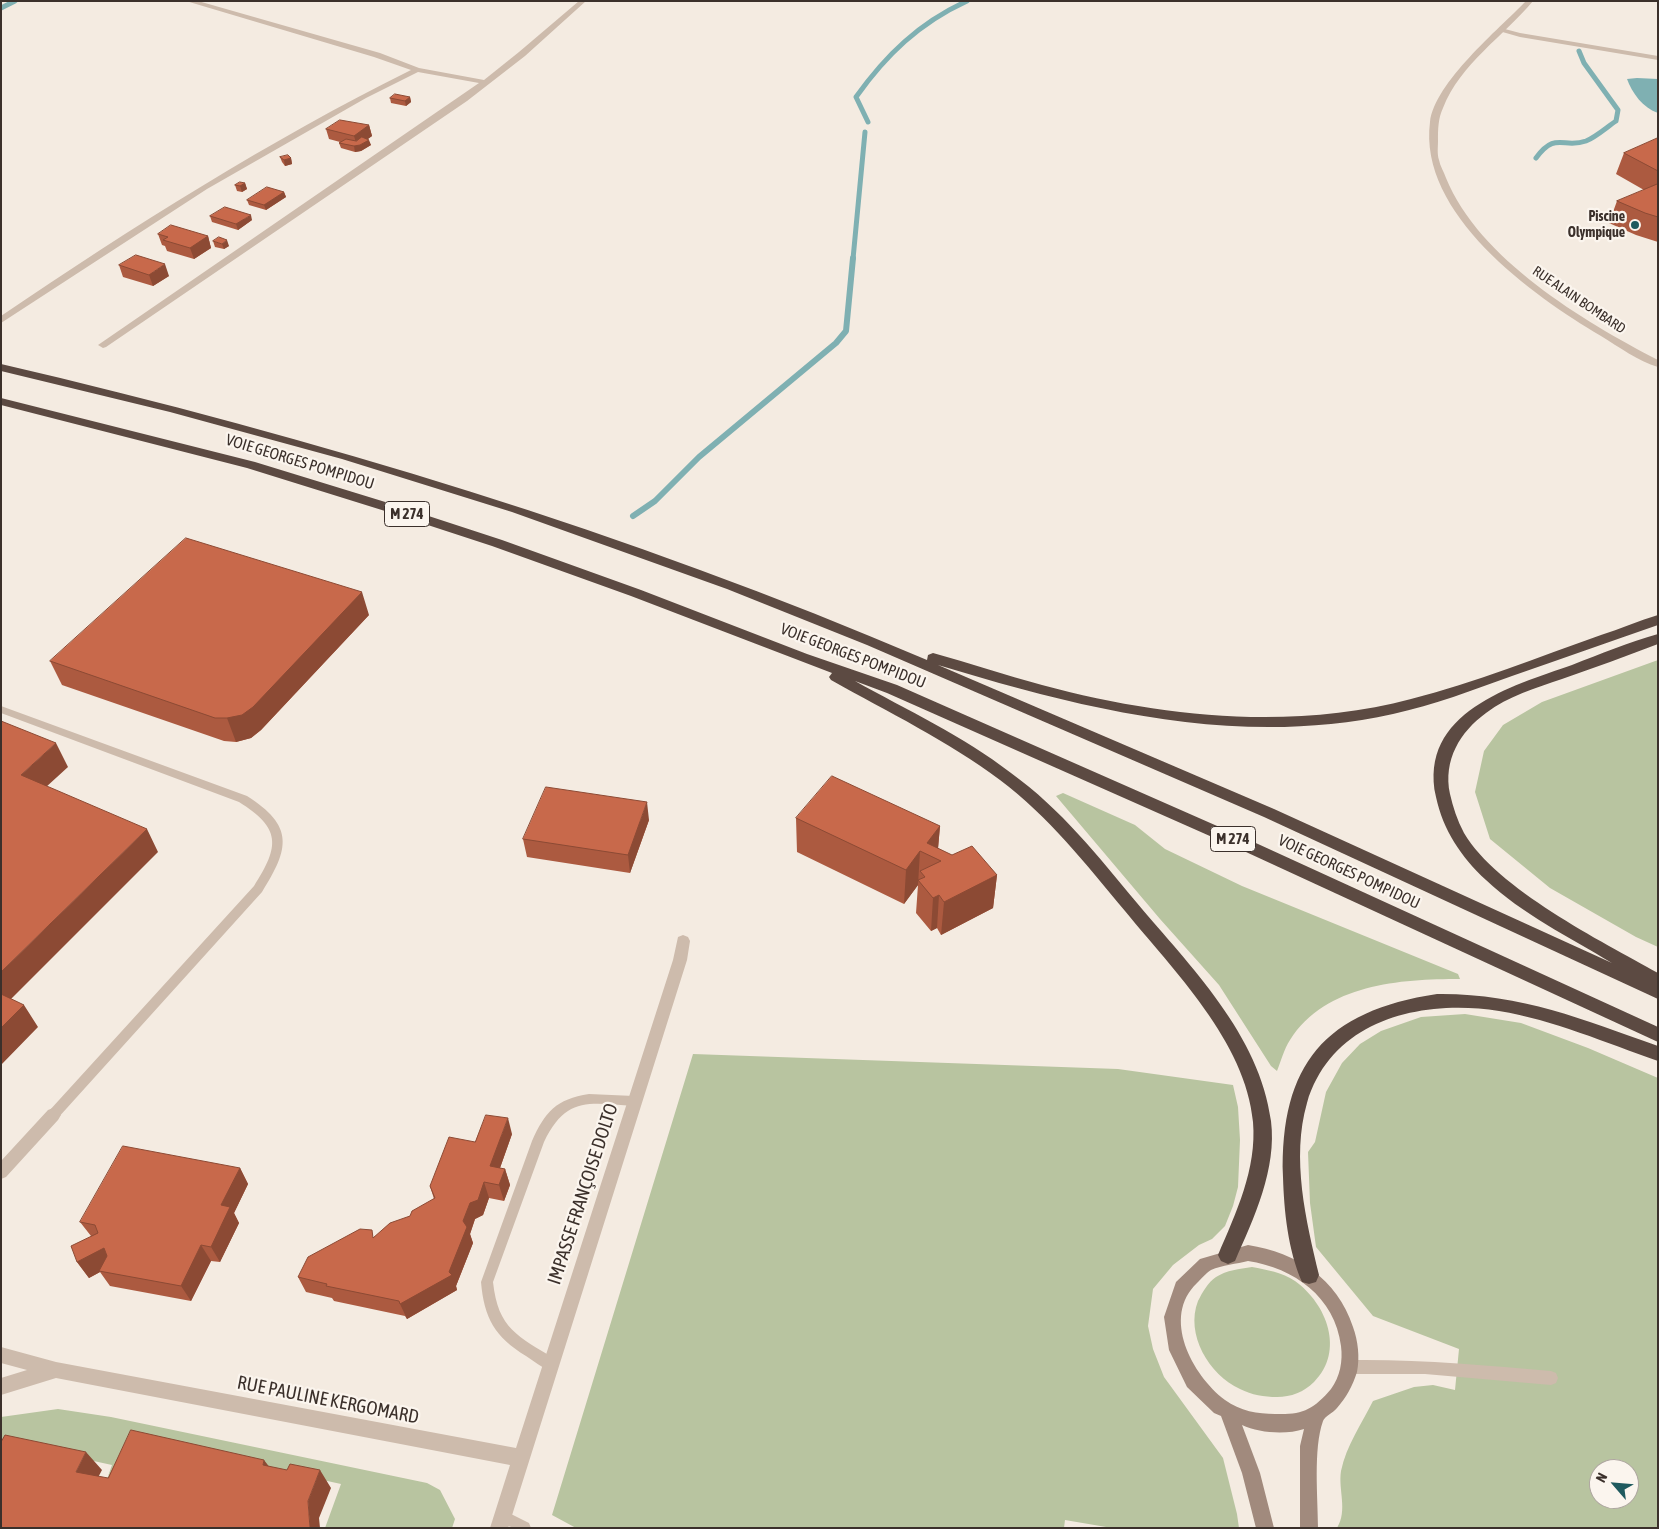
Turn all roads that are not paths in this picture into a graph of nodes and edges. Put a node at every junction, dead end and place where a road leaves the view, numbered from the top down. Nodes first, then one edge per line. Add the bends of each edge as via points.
1 (189, 1) edge
2 (582, 1) edge
3 (1530, 1) edge
4 (1501, 30) junction
5 (1658, 58) edge
6 (417, 70) junction
7 (485, 82) junction
8 (1, 320) edge
9 (103, 345) dead end
10 (1658, 364) edge
11 (1, 367) edge
12 (1, 401) edge
13 (1658, 620) edge
14 (856, 634) junction
15 (1658, 639) edge
16 (802, 657) junction
17 (1, 709) edge
18 (683, 941) dead end
19 (1658, 982) edge
20 (1658, 992) edge
21 (1658, 1035) edge
22 (1658, 1054) edge
23 (634, 1101) junction
24 (53, 1115) joint
25 (1, 1172) edge
26 (1228, 1255) junction
27 (1309, 1275) junction
28 (1, 1355) edge
29 (550, 1364) junction
30 (1350, 1367) junction
31 (56, 1370) junction
32 (1551, 1378) dead end
33 (1, 1386) edge
34 (1228, 1412) junction
35 (1316, 1415) junction
36 (521, 1458) junction
37 (501, 1522) edge
38 (524, 1528) edge
39 (1265, 1528) edge
40 (1309, 1528) edge

1 - 6 street via 383,57
2 - 7 street
3 - 4 street, RUE ALAIN BOMBARD
4 - 5 lane
4 - 10 street, RUE ALAIN BOMBARD via 1458,75 1440,103 1432,139 1436,164 1444,183 1480,238 1524,280 1602,334
6 - 7 street
6 - 8 street via 310,126 190,197
7 - 9 street
11 - 14 highway, VOIE GEORGES POMPIDOU / M 274 via 170,407 428,480 688,569
12 - 16 highway, VOIE GEORGES POMPIDOU / M 274 via 242,463 390,508 627,590
13 - 14 highway via 1408,706 1341,718 1249,723 1155,716 1059,696
14 - 20 highway, VOIE GEORGES POMPIDOU / M 274 via 1268,813
15 - 19 highway via 1518,689 1482,708 1446,747 1440,781 1447,816 1455,832 1486,870 1529,904
16 - 21 highway, VOIE GEORGES POMPIDOU / M 274 via 892,689 1059,762
16 - 26 highway via 982,759 1029,794 1068,831 1227,1027 1250,1072 1262,1122 1256,1179 1248,1209
17 - 24 lane via 243,799 269,817 279,841 270,872 258,888
18 - 23 street, IMPASSE FRANÇOISE DOLTO via 680,960
22 - 27 highway via 1542,1014 1463,1000 1428,1002 1384,1011 1363,1021 1336,1041 1318,1060 1306,1080 1298,1104 1293,1159 1294,1204
23 - 29 street, IMPASSE FRANÇOISE DOLTO
23 - 29 lane via 585,1098 554,1112 544,1125 487,1282 487,1298 500,1327 511,1340
24 - 25 street
26 - 27 main road via 1269,1256
26 - 34 main road via 1208,1262 1191,1274 1179,1291 1172,1311 1172,1333 1178,1356 1190,1378 1206,1397
27 - 30 main road via 1328,1294 1343,1318 1350,1342
28 - 31 street, RUE PAULINE KERGOMARD
29 - 36 street, IMPASSE FRANÇOISE DOLTO
30 - 32 lane via 1449,1368
30 - 35 main road via 1339,1395
31 - 33 street, RUE PAULINE KERGOMARD
31 - 36 street, RUE PAULINE KERGOMARD
34 - 35 main road via 1251,1422 1274,1425 1296,1423
34 - 39 main road via 1251,1473
35 - 40 main road via 1309,1446
36 - 37 street
37 - 38 lane

